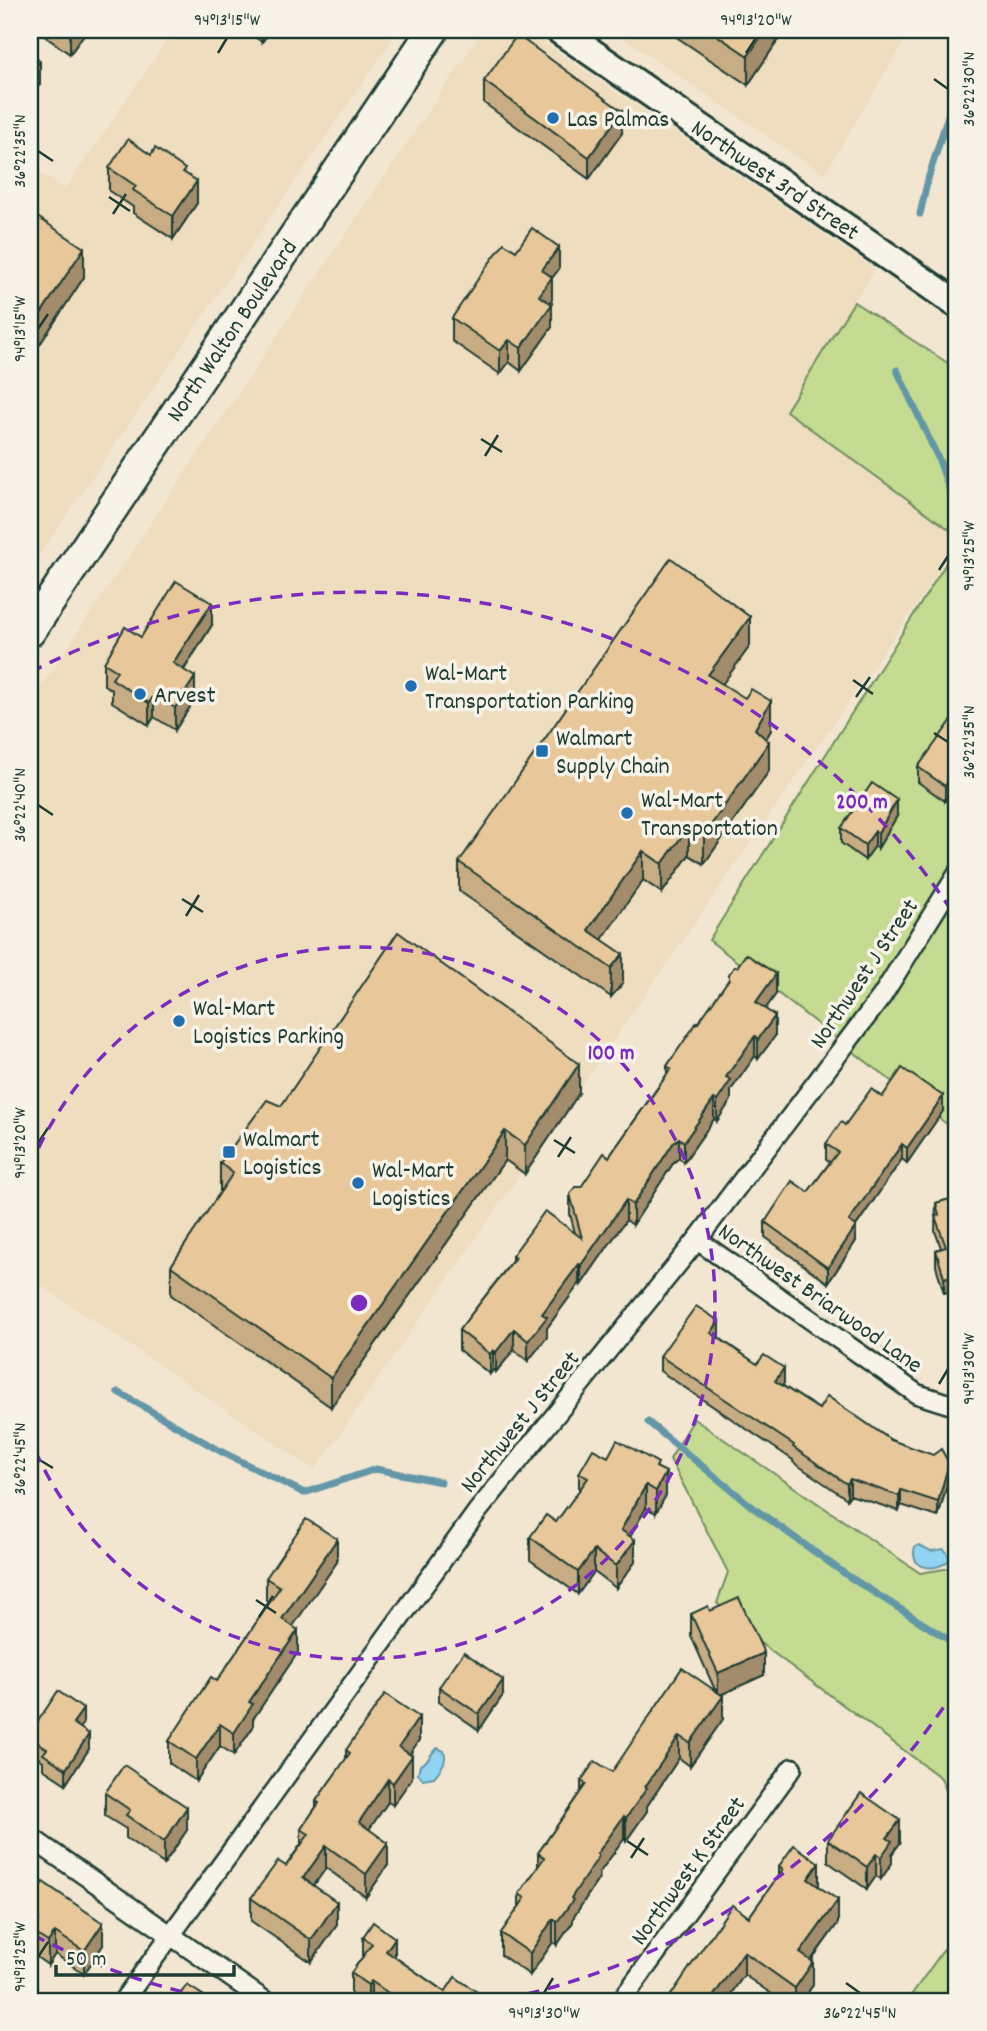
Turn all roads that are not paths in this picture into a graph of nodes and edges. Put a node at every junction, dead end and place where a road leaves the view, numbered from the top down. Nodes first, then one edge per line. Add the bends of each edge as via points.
1 (433, 30) edge
2 (559, 30) edge
3 (957, 304) edge
4 (30, 631) edge
5 (957, 875) edge
6 (697, 1240) junction
7 (957, 1405) edge
8 (792, 1768) dead end
9 (30, 1836) edge
10 (172, 1936) junction
11 (123, 2001) edge
12 (265, 2001) edge
13 (621, 2001) edge

1 - 4 main road, North Walton Boulevard
2 - 3 street, Northwest 3rd Street
5 - 6 street, Northwest J Street via 882,996
6 - 7 street, Northwest Briarwood Lane via 918,1394
6 - 10 street, Northwest J Street via 477,1512
8 - 13 street, Northwest K Street
9 - 10 street
10 - 11 street, Northwest J Street
10 - 12 street

